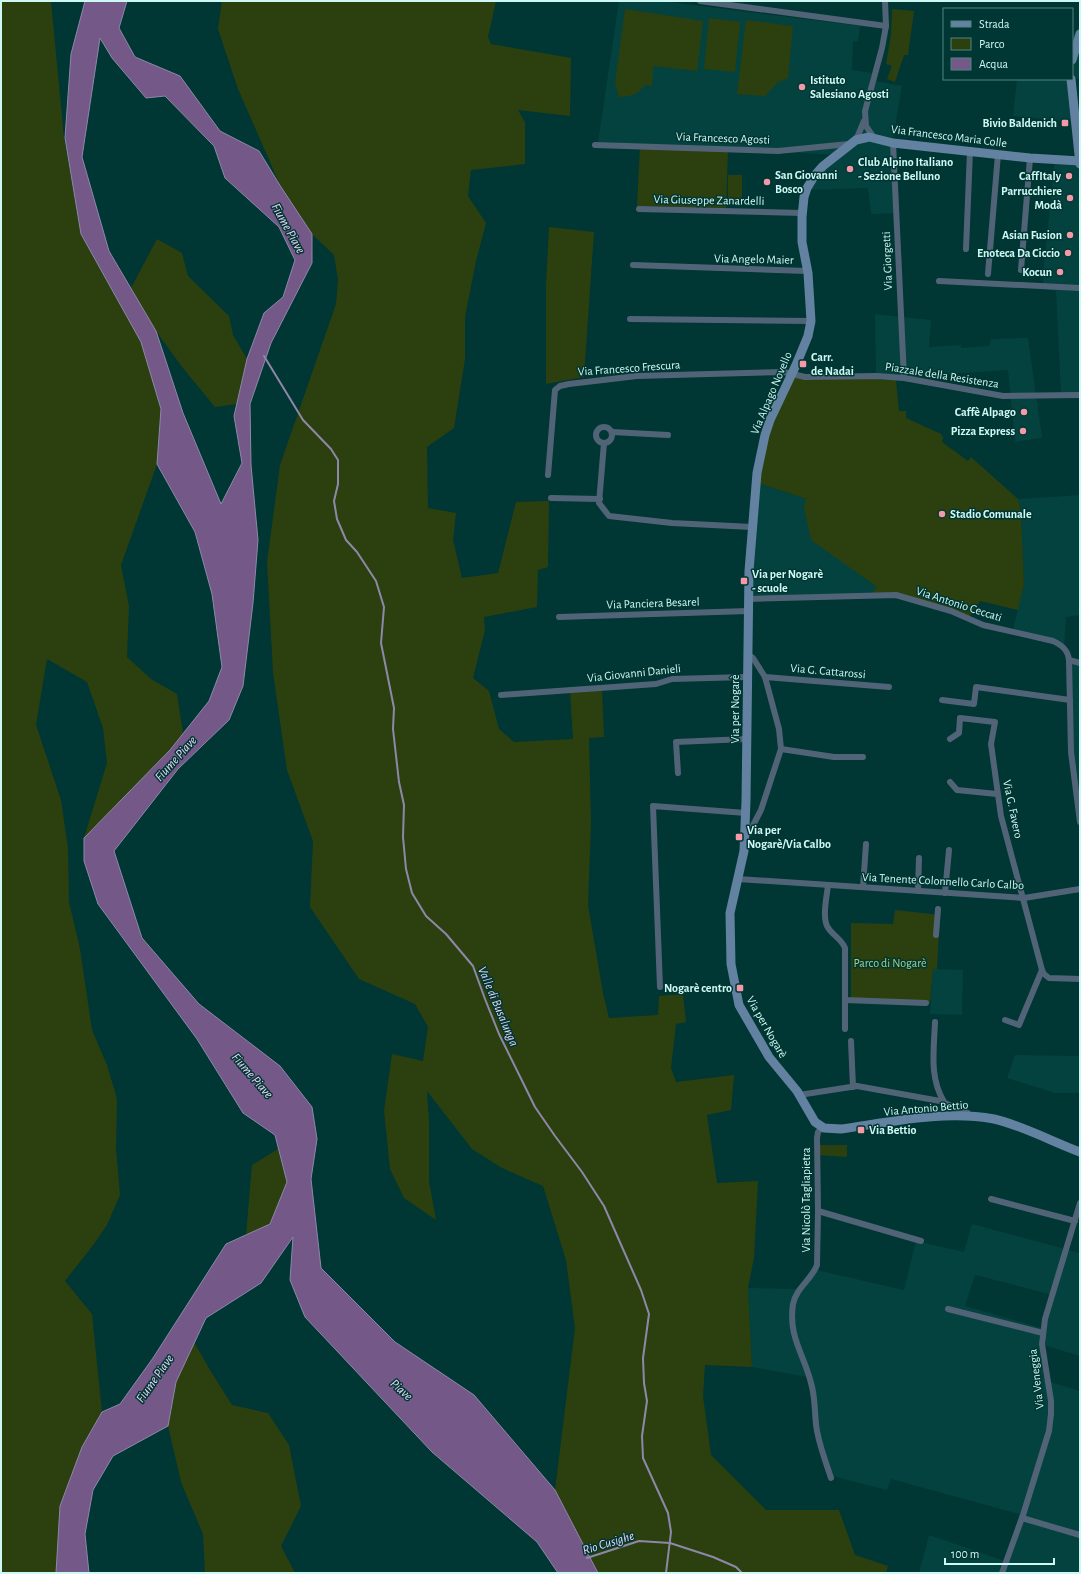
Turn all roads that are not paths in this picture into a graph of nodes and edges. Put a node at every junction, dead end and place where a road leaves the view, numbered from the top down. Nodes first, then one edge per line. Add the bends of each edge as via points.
1 (700, 1) edge
2 (885, 1) edge
3 (886, 26) junction
4 (1080, 34) edge
5 (1073, 57) edge
6 (1071, 80) edge
7 (864, 120) junction
8 (861, 140) junction
9 (893, 143) junction
10 (595, 146) dead end
11 (970, 151) junction
12 (998, 154) junction
13 (1030, 158) junction
14 (1080, 162) edge
15 (639, 209) dead end
16 (802, 213) junction
17 (966, 249) dead end
18 (633, 265) dead end
19 (1021, 270) dead end
20 (807, 271) junction
21 (988, 274) dead end
22 (939, 281) dead end
23 (1080, 288) edge
24 (630, 319) dead end
25 (811, 321) junction
26 (792, 373) junction
27 (877, 376) joint
28 (904, 378) junction
29 (1080, 395) edge
30 (612, 432) junction
31 (668, 435) dead end
32 (604, 443) junction
33 (548, 475) dead end
34 (551, 498) dead end
35 (600, 499) junction
36 (752, 527) junction
37 (749, 571) joint
38 (748, 599) junction
39 (748, 611) junction
40 (559, 617) dead end
41 (747, 654) junction
42 (1069, 660) junction
43 (1080, 663) edge
44 (747, 677) junction
45 (765, 677) junction
46 (889, 687) dead end
47 (501, 695) dead end
48 (942, 700) dead end
49 (1070, 700) junction
50 (746, 738) junction
51 (950, 739) dead end
52 (781, 749) junction
53 (863, 757) dead end
54 (678, 773) dead end
55 (950, 782) dead end
56 (998, 794) junction
57 (746, 813) junction
58 (1080, 822) edge
59 (745, 835) junction
60 (866, 844) dead end
61 (949, 850) dead end
62 (919, 858) dead end
63 (738, 879) junction
64 (828, 885) junction
65 (863, 887) junction
66 (1080, 889) edge
67 (918, 891) junction
68 (945, 893) junction
69 (1024, 898) junction
70 (938, 910) dead end
71 (936, 935) dead end
72 (1042, 970) junction
73 (1080, 979) edge
74 (660, 987) dead end
75 (845, 1000) junction
76 (926, 1003) dead end
77 (1005, 1020) dead end
78 (935, 1022) dead end
79 (845, 1029) dead end
80 (851, 1041) dead end
81 (853, 1087) junction
82 (800, 1094) junction
83 (944, 1102) junction
84 (969, 1116) junction
85 (819, 1126) junction
86 (1080, 1152) edge
87 (991, 1199) dead end
88 (1080, 1203) edge
89 (818, 1211) junction
90 (1075, 1221) junction
91 (921, 1241) dead end
92 (948, 1309) dead end
93 (1043, 1333) junction
94 (831, 1478) dead end
95 (1022, 1518) junction
96 (1080, 1535) edge
97 (1002, 1573) edge

1 - 3 street
2 - 3 street
3 - 7 street
4 - 5 street
6 - 14 street
7 - 8 street
7 - 8 street via 868,130
8 - 9 street, Via Francesco Maria Colle
8 - 10 street, Via Francesco Agosti via 778,151
8 - 16 street, Via Alpago Novello via 823,166 815,175 807,188
9 - 11 street, Via Francesco Maria Colle
9 - 28 street, Via Giorgetti
11 - 12 street, Via Francesco Maria Colle
11 - 17 street
12 - 13 street, Via Francesco Maria Colle
12 - 21 street
13 - 14 street, Via Francesco Maria Colle
13 - 19 street
15 - 16 street, Via Giuseppe Zanardelli
16 - 20 street, Via Alpago Novello via 802,242
18 - 20 street, Via Angelo Maier
20 - 25 street, Via Alpago Novello
22 - 23 street
24 - 25 street
25 - 26 street, Via Alpago Novello via 808,336
26 - 27 street, Via Francesco Frescura via 806,377
26 - 33 street, Via Francesco Frescura via 637,376 560,386 555,390
26 - 36 street, Via Alpago Novello via 765,434 757,473
27 - 28 street, Piazzale della Resistenza
28 - 29 street, Piazzale della Resistenza via 1003,396
30 - 31 street
30 - 32 street via 611,439
30 - 32 street via 605,427 598,430 597,438
32 - 35 street
34 - 35 street
35 - 36 street via 599,503 609,516
36 - 37 street, Via Alpago Novello
37 - 38 street, Via per Nogarè
38 - 39 street, Via per Nogarè
38 - 42 street, Via Antonio Ceccati via 896,595 951,611 983,625 1053,641 1066,651
39 - 40 street, Via Panciera Besarel
39 - 41 street, Via per Nogarè
41 - 44 street, Via per Nogarè
41 - 45 street, Via per Nogarè via 753,658
42 - 43 street
42 - 49 street
44 - 47 street, Via Giovanni Danieli via 672,679 656,684
44 - 50 street, Via per Nogarè
45 - 46 street, Via G. Cattarossi
45 - 52 street, Via per Nogarè via 780,728
48 - 49 street via 974,704 976,687
49 - 58 street via 1071,752
50 - 54 street via 676,742
50 - 57 street, Via per Nogarè
51 - 56 street, Via G. Favero via 959,733 960,718 995,722 991,744
52 - 53 street via 834,757
52 - 59 street, Via per Nogarè via 761,810 749,833
55 - 56 street via 957,790
56 - 69 street, Via G. Favero via 1001,816
57 - 59 street, Via per Nogarè
57 - 74 street via 653,806
59 - 63 street, Via per Nogarè
60 - 65 street
61 - 68 street
62 - 67 street
63 - 64 street, Via Tenente Colonnello Carlo Calbo
63 - 82 street, Via per Nogarè via 730,913 731,964 738,1002 769,1057
64 - 65 street, Via Tenente Colonnello Carlo Calbo
64 - 75 street via 825,923 845,948
65 - 67 street, Via Tenente Colonnello Carlo Calbo
66 - 69 street, Via Tenente Colonnello Carlo Calbo
67 - 68 street, Via Tenente Colonnello Carlo Calbo
68 - 69 street, Via Tenente Colonnello Carlo Calbo
69 - 72 street, Via G. Favero
70 - 71 street
72 - 73 street via 1049,978
72 - 77 street via 1019,1025
75 - 76 street
75 - 79 street
78 - 83 street via 933,1075 937,1091
80 - 81 street
81 - 82 street
81 - 83 street
82 - 85 street, Via per Nogarè
83 - 84 street via 964,1110
84 - 85 street, Via Antonio Bettio via 937,1117 841,1129
84 - 86 street, Via Antonio Bettio via 996,1120
85 - 89 street, Via Nicolò Tagliapietra
87 - 90 street
88 - 90 street, Via Veneggia
89 - 91 street
89 - 94 street, Via Nicolò Tagliapietra via 817,1260 814,1272 795,1299 793,1332 812,1384 817,1432
90 - 93 street, Via Veneggia via 1048,1304
92 - 93 street
93 - 95 street, Via Veneggia via 1043,1355 1051,1414 1049,1430
95 - 96 street
95 - 97 street, Via Veneggia

